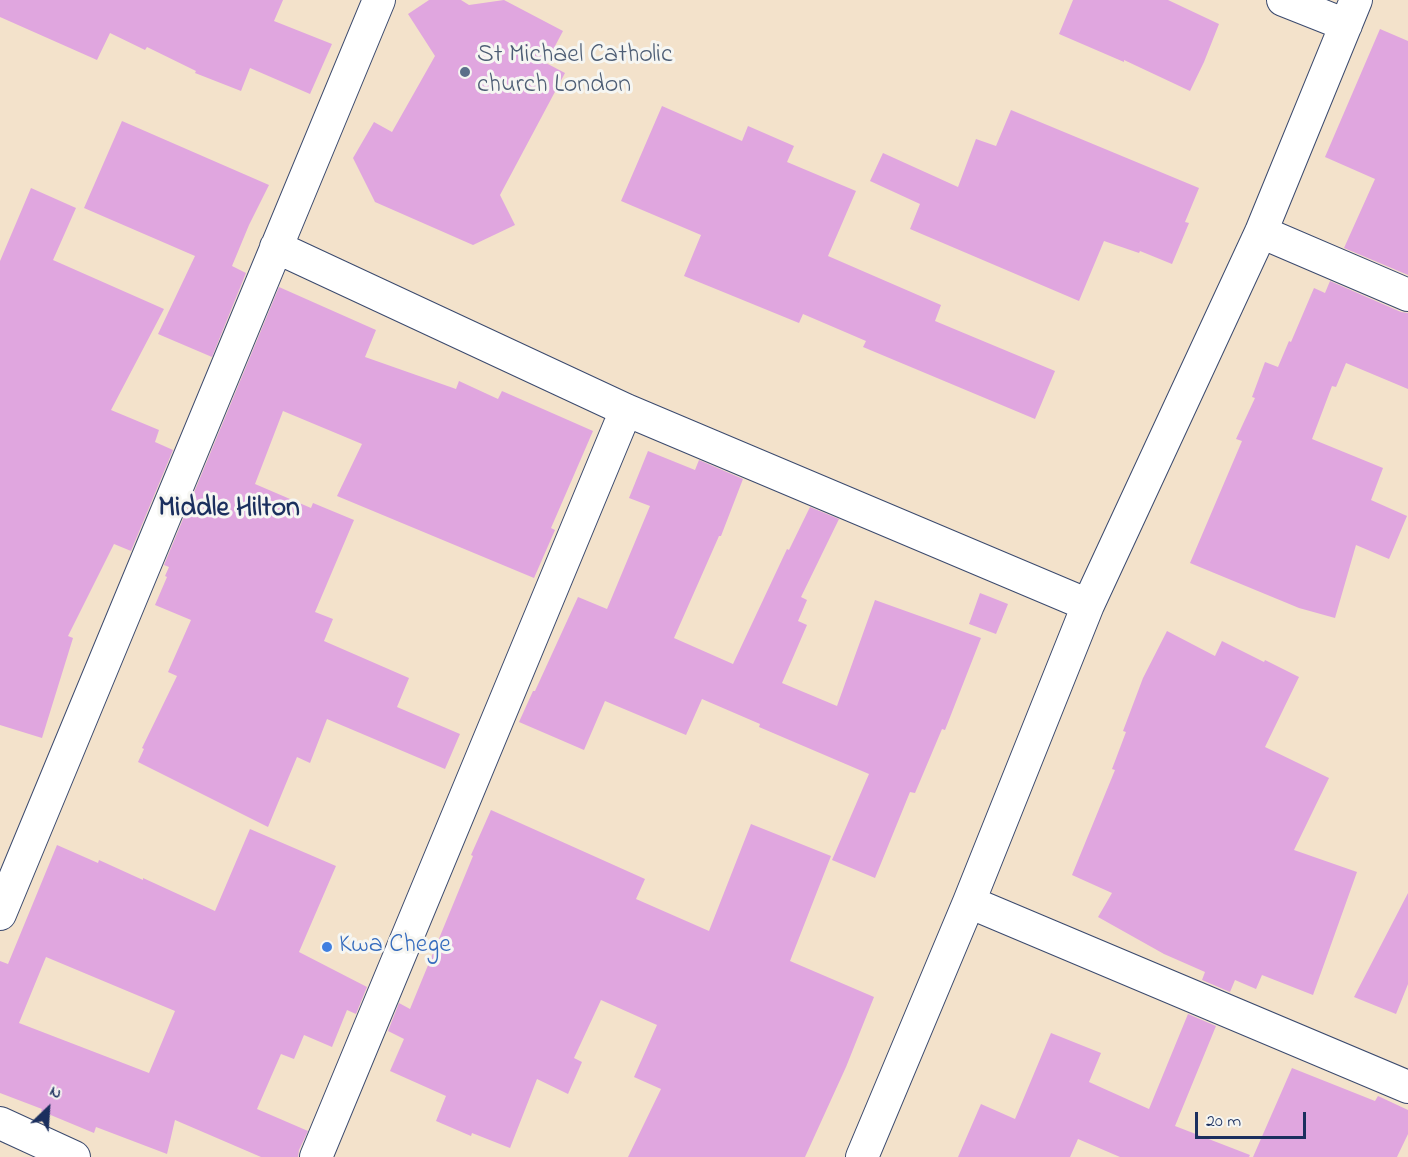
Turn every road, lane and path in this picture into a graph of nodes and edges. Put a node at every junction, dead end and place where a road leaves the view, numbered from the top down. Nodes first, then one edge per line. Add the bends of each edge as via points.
1 (379, 0) edge
2 (1283, 0) edge
3 (1351, 13) edge
4 (1261, 232) junction
5 (276, 247) junction
6 (1408, 295) edge
7 (626, 410) junction
8 (1088, 605) junction
9 (969, 902) junction
10 (0, 914) edge
11 (1408, 1087) edge
12 (0, 1124) edge
13 (74, 1157) edge
14 (316, 1157) edge
15 (862, 1157) edge

1 - 5 street
2 - 3 street
3 - 4 street
4 - 6 street
4 - 8 street
5 - 7 street
5 - 10 street
7 - 8 street
7 - 14 street
8 - 9 street
9 - 11 street
9 - 15 street
12 - 13 street

